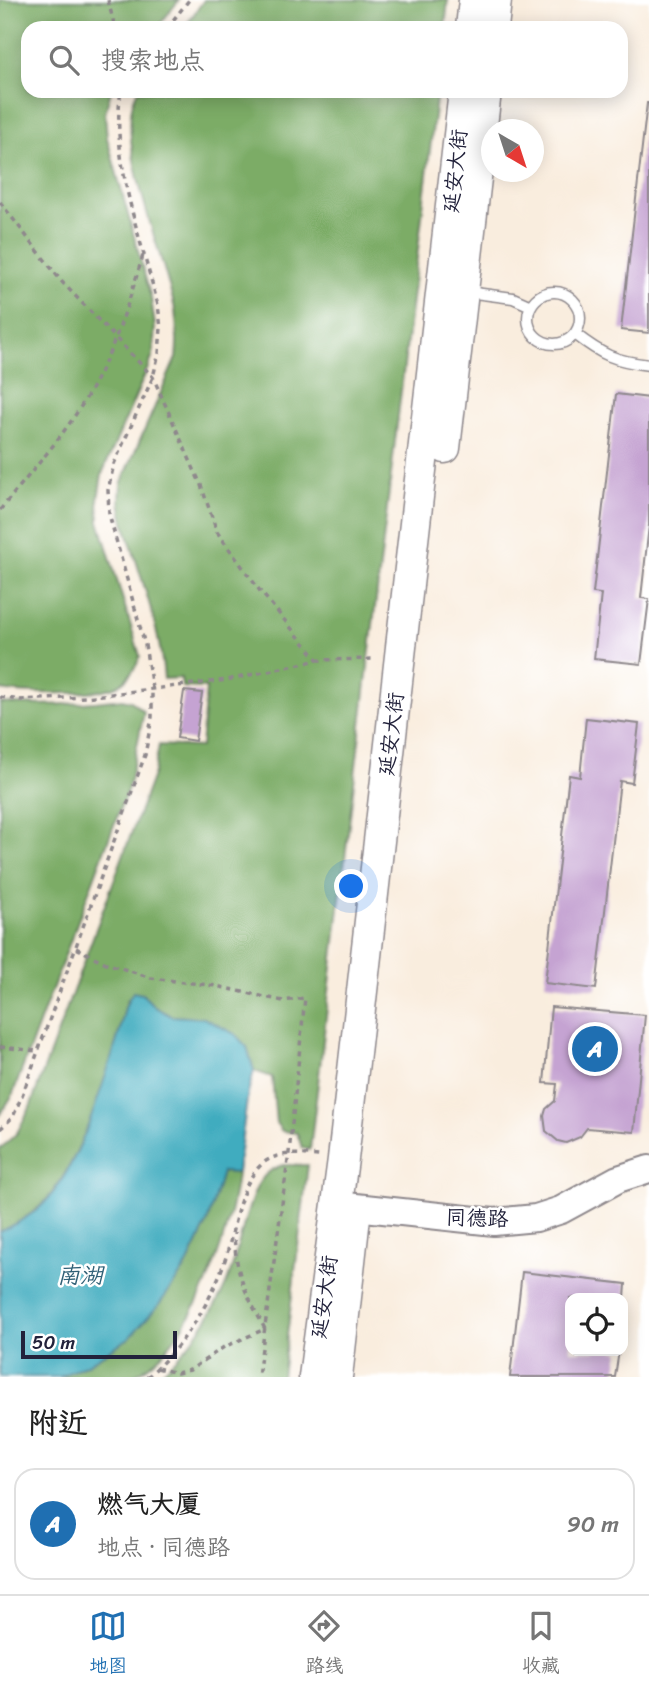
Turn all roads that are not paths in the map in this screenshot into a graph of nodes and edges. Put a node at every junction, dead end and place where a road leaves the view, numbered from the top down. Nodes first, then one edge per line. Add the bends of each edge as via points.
1 (474, 0) edge
2 (496, 0) edge
3 (472, 21) edge
4 (494, 21) edge
5 (463, 98) edge
6 (485, 98) edge
7 (463, 292) junction
8 (531, 306) junction
9 (575, 334) junction
10 (649, 365) edge
11 (649, 1169) edge
12 (347, 1206) junction
13 (314, 1377) edge
14 (337, 1377) edge

1 - 3 main road
2 - 4 main road
5 - 12 main road, 延安大街 via 343,1159
6 - 7 main road, 延安大街
7 - 8 lane via 513,298
7 - 12 main road, 延安大街
8 - 9 lane via 529,325 541,340 559,344
8 - 9 lane via 545,294 570,298 579,311
9 - 10 lane via 600,353 622,362
11 - 12 street, 同德路 via 536,1218 494,1222
12 - 13 main road, 延安大街
12 - 14 main road, 延安大街

